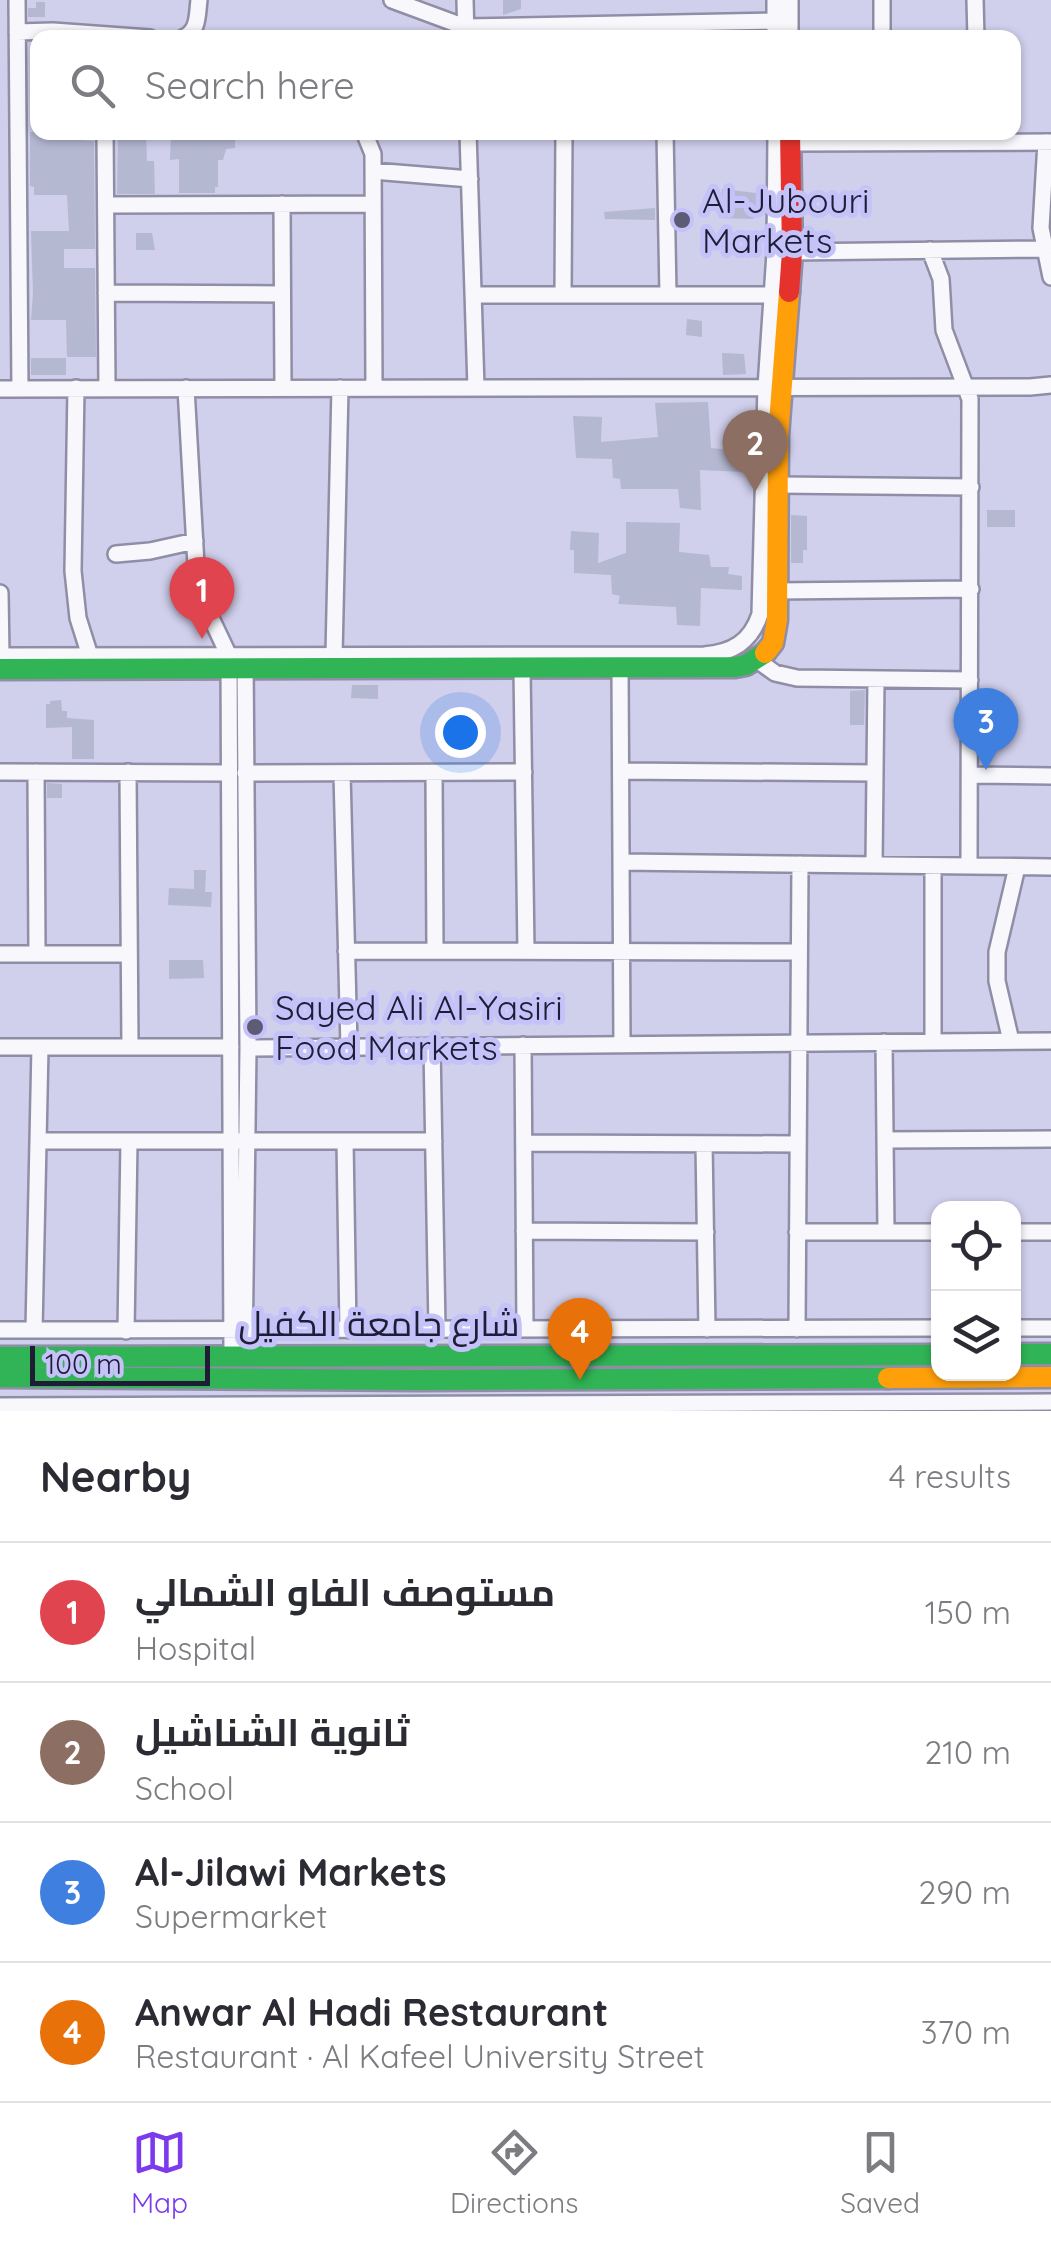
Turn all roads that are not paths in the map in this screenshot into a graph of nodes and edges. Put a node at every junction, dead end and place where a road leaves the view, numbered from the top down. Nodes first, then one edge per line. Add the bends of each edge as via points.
1 (17, 0) edge
2 (198, 0) edge
3 (392, 0) edge
4 (465, 0) edge
5 (775, 0) edge
6 (790, 0) edge
7 (882, 0) edge
8 (975, 0) edge
9 (775, 29) edge
10 (194, 30) edge
11 (461, 30) edge
12 (466, 30) edge
13 (670, 30) edge
14 (790, 30) edge
15 (882, 30) edge
16 (976, 30) edge
17 (17, 32) junction
18 (30, 32) edge
19 (30, 108) edge
20 (18, 109) junction
21 (105, 140) edge
22 (367, 140) edge
23 (468, 140) edge
24 (564, 140) edge
25 (666, 140) edge
26 (786, 140) edge
27 (786, 140) edge
28 (1020, 140) edge
29 (1048, 142) edge
30 (373, 170) junction
31 (470, 179) junction
32 (0, 202) edge
33 (18, 202) junction
34 (106, 204) junction
35 (282, 204) junction
36 (373, 204) junction
37 (1045, 249) junction
38 (930, 250) junction
39 (792, 252) junction
40 (1051, 277) edge
41 (106, 293) junction
42 (282, 294) junction
43 (473, 295) junction
44 (563, 295) junction
45 (668, 295) junction
46 (773, 295) junction
47 (0, 297) edge
48 (19, 297) junction
49 (1051, 385) edge
50 (773, 387) junction
51 (966, 387) junction
52 (0, 388) edge
53 (20, 388) junction
54 (76, 388) junction
55 (107, 388) junction
56 (186, 388) junction
57 (282, 388) junction
58 (340, 388) junction
59 (374, 388) junction
60 (476, 388) junction
61 (778, 485) junction
62 (971, 487) junction
63 (194, 540) junction
64 (116, 554) dead end
65 (971, 589) junction
66 (776, 591) junction
67 (0, 593) edge
68 (334, 655) junction
69 (0, 656) edge
70 (90, 656) junction
71 (757, 660) junction
72 (237, 662) junction
73 (522, 668) junction
74 (0, 669) edge
75 (620, 669) junction
76 (876, 679) junction
77 (970, 680) junction
78 (621, 771) junction
79 (0, 772) edge
80 (36, 772) junction
81 (128, 772) junction
82 (434, 772) junction
83 (524, 772) junction
84 (237, 773) junction
85 (342, 773) junction
86 (875, 773) junction
87 (970, 775) junction
88 (1051, 776) edge
89 (621, 862) junction
90 (800, 864) junction
91 (874, 865) junction
92 (934, 866) junction
93 (969, 866) junction
94 (1017, 867) junction
95 (1051, 867) edge
96 (346, 951) junction
97 (435, 951) junction
98 (526, 951) junction
99 (622, 951) junction
100 (798, 952) junction
101 (0, 954) edge
102 (37, 954) junction
103 (129, 954) junction
104 (1010, 1041) junction
105 (1051, 1041) edge
106 (884, 1042) junction
107 (933, 1042) junction
108 (797, 1043) junction
109 (622, 1044) junction
110 (523, 1045) junction
111 (432, 1046) junction
112 (0, 1047) edge
113 (40, 1047) junction
114 (130, 1047) junction
115 (348, 1047) junction
116 (239, 1048) junction
117 (1051, 1139) edge
118 (885, 1140) junction
119 (38, 1141) junction
120 (129, 1141) junction
121 (239, 1141) junction
122 (345, 1141) junction
123 (434, 1141) junction
124 (524, 1143) junction
125 (704, 1144) junction
126 (796, 1144) junction
127 (524, 1230) junction
128 (706, 1232) junction
129 (797, 1232) junction
130 (886, 1232) junction
131 (931, 1232) edge
132 (1021, 1232) edge
133 (1051, 1232) edge
134 (931, 1328) edge
135 (1021, 1328) edge
136 (1051, 1328) edge
137 (525, 1329) junction
138 (707, 1329) junction
139 (797, 1329) junction
140 (0, 1330) edge
141 (34, 1330) junction
142 (126, 1330) junction
143 (238, 1330) junction
144 (348, 1330) junction
145 (438, 1330) junction
146 (418, 1354) junction
147 (1021, 1354) edge
148 (1051, 1354) edge
149 (931, 1355) edge
150 (0, 1356) edge
151 (238, 1356) junction
152 (362, 1356) junction
153 (0, 1377) edge
154 (1051, 1377) edge
155 (359, 1379) junction
156 (418, 1380) junction
157 (1051, 1402) edge
158 (0, 1406) edge
159 (1025, 1406) edge
160 (927, 1407) edge
161 (510, 1408) edge
162 (604, 1408) edge
163 (32, 1409) edge
164 (128, 1409) edge

1 - 17 street
2 - 10 street
3 - 11 street
4 - 12 street
5 - 9 street
6 - 14 street
7 - 15 street
8 - 16 street
9 - 13 street
17 - 18 street
17 - 20 street
19 - 20 street
20 - 33 street
21 - 34 street
22 - 30 street
23 - 31 street
24 - 44 street
25 - 45 street
26 - 39 main road
27 - 46 street
28 - 29 street
29 - 37 street via 1041,206
30 - 31 street
30 - 36 street
31 - 43 street
32 - 33 street
33 - 48 street
34 - 35 street
34 - 41 street
35 - 36 street
35 - 42 street
36 - 59 street
37 - 38 street
37 - 40 street
38 - 39 street
38 - 51 street via 941,279 944,330
39 - 50 main road
41 - 42 street
41 - 55 street
42 - 57 street
43 - 44 street
43 - 60 street
44 - 45 street
45 - 46 street
46 - 50 street
47 - 48 street
48 - 53 street
49 - 51 street
50 - 51 street
50 - 60 street
50 - 61 main road
50 - 68 street via 760,614 740,645 704,654
51 - 62 street
52 - 53 street
53 - 54 street
54 - 55 street
54 - 70 street via 73,571
55 - 56 street
56 - 57 street
56 - 63 street
57 - 58 street
58 - 59 street
58 - 68 street
59 - 60 street
61 - 62 street
61 - 66 main road
62 - 65 street
63 - 64 street
63 - 72 street via 202,594
65 - 66 street
65 - 77 street
66 - 71 main road via 773,643
67 - 69 street
68 - 72 street
69 - 70 street
70 - 72 street
71 - 75 main road
71 - 76 street via 786,676
72 - 73 main road
72 - 74 main road
72 - 84 street
73 - 75 main road
73 - 83 street
75 - 78 street
76 - 77 street
76 - 86 street
77 - 87 street
78 - 86 street
78 - 89 street
79 - 80 street
80 - 81 street
80 - 102 street
81 - 84 street
81 - 103 street
82 - 83 street
82 - 85 street
82 - 97 street
83 - 98 street
84 - 85 street
84 - 116 street
85 - 96 street
86 - 91 street
87 - 88 street
87 - 93 street
89 - 90 street
89 - 99 street
90 - 91 street
90 - 100 street
91 - 92 street
92 - 93 street
92 - 107 street
93 - 94 street
94 - 95 street
94 - 104 street via 997,952
96 - 97 street
96 - 115 street
97 - 98 street
98 - 99 street
99 - 100 street
99 - 109 street
100 - 108 street
101 - 102 street
102 - 103 street
103 - 114 street
104 - 105 street
104 - 107 street
106 - 107 street
106 - 108 street
106 - 118 street
108 - 109 street
108 - 126 street
109 - 110 street
110 - 111 street
110 - 124 street
111 - 115 street
111 - 123 street
112 - 113 street
113 - 114 street
113 - 119 street
114 - 116 street
115 - 116 street
116 - 121 street
117 - 118 street
118 - 130 street
119 - 120 street
119 - 141 street
120 - 121 street
120 - 142 street
121 - 122 street
121 - 143 street
122 - 123 street
122 - 144 street
123 - 145 street
124 - 125 street
124 - 127 street
125 - 126 street
125 - 128 street
126 - 129 street
127 - 128 street
127 - 137 street
128 - 138 street
129 - 130 street
129 - 139 street
130 - 131 street
132 - 133 street
134 - 139 street
135 - 136 street
137 - 138 street
137 - 145 street
138 - 139 street
140 - 141 street
141 - 142 street
142 - 143 street
143 - 144 street
143 - 151 street
144 - 145 street
146 - 149 main road, شارع جامعة الكفيل
146 - 152 main road, شارع جامعة الكفيل
146 - 156 main road via 407,1363
147 - 148 main road
150 - 151 main road, شارع جامعة الكفيل
151 - 152 main road, شارع جامعة الكفيل
152 - 155 main road via 368,1368
153 - 155 main road
154 - 156 main road
155 - 156 main road
157 - 159 street
158 - 163 street
159 - 160 street
160 - 162 street
161 - 162 street
161 - 164 street
163 - 164 street

